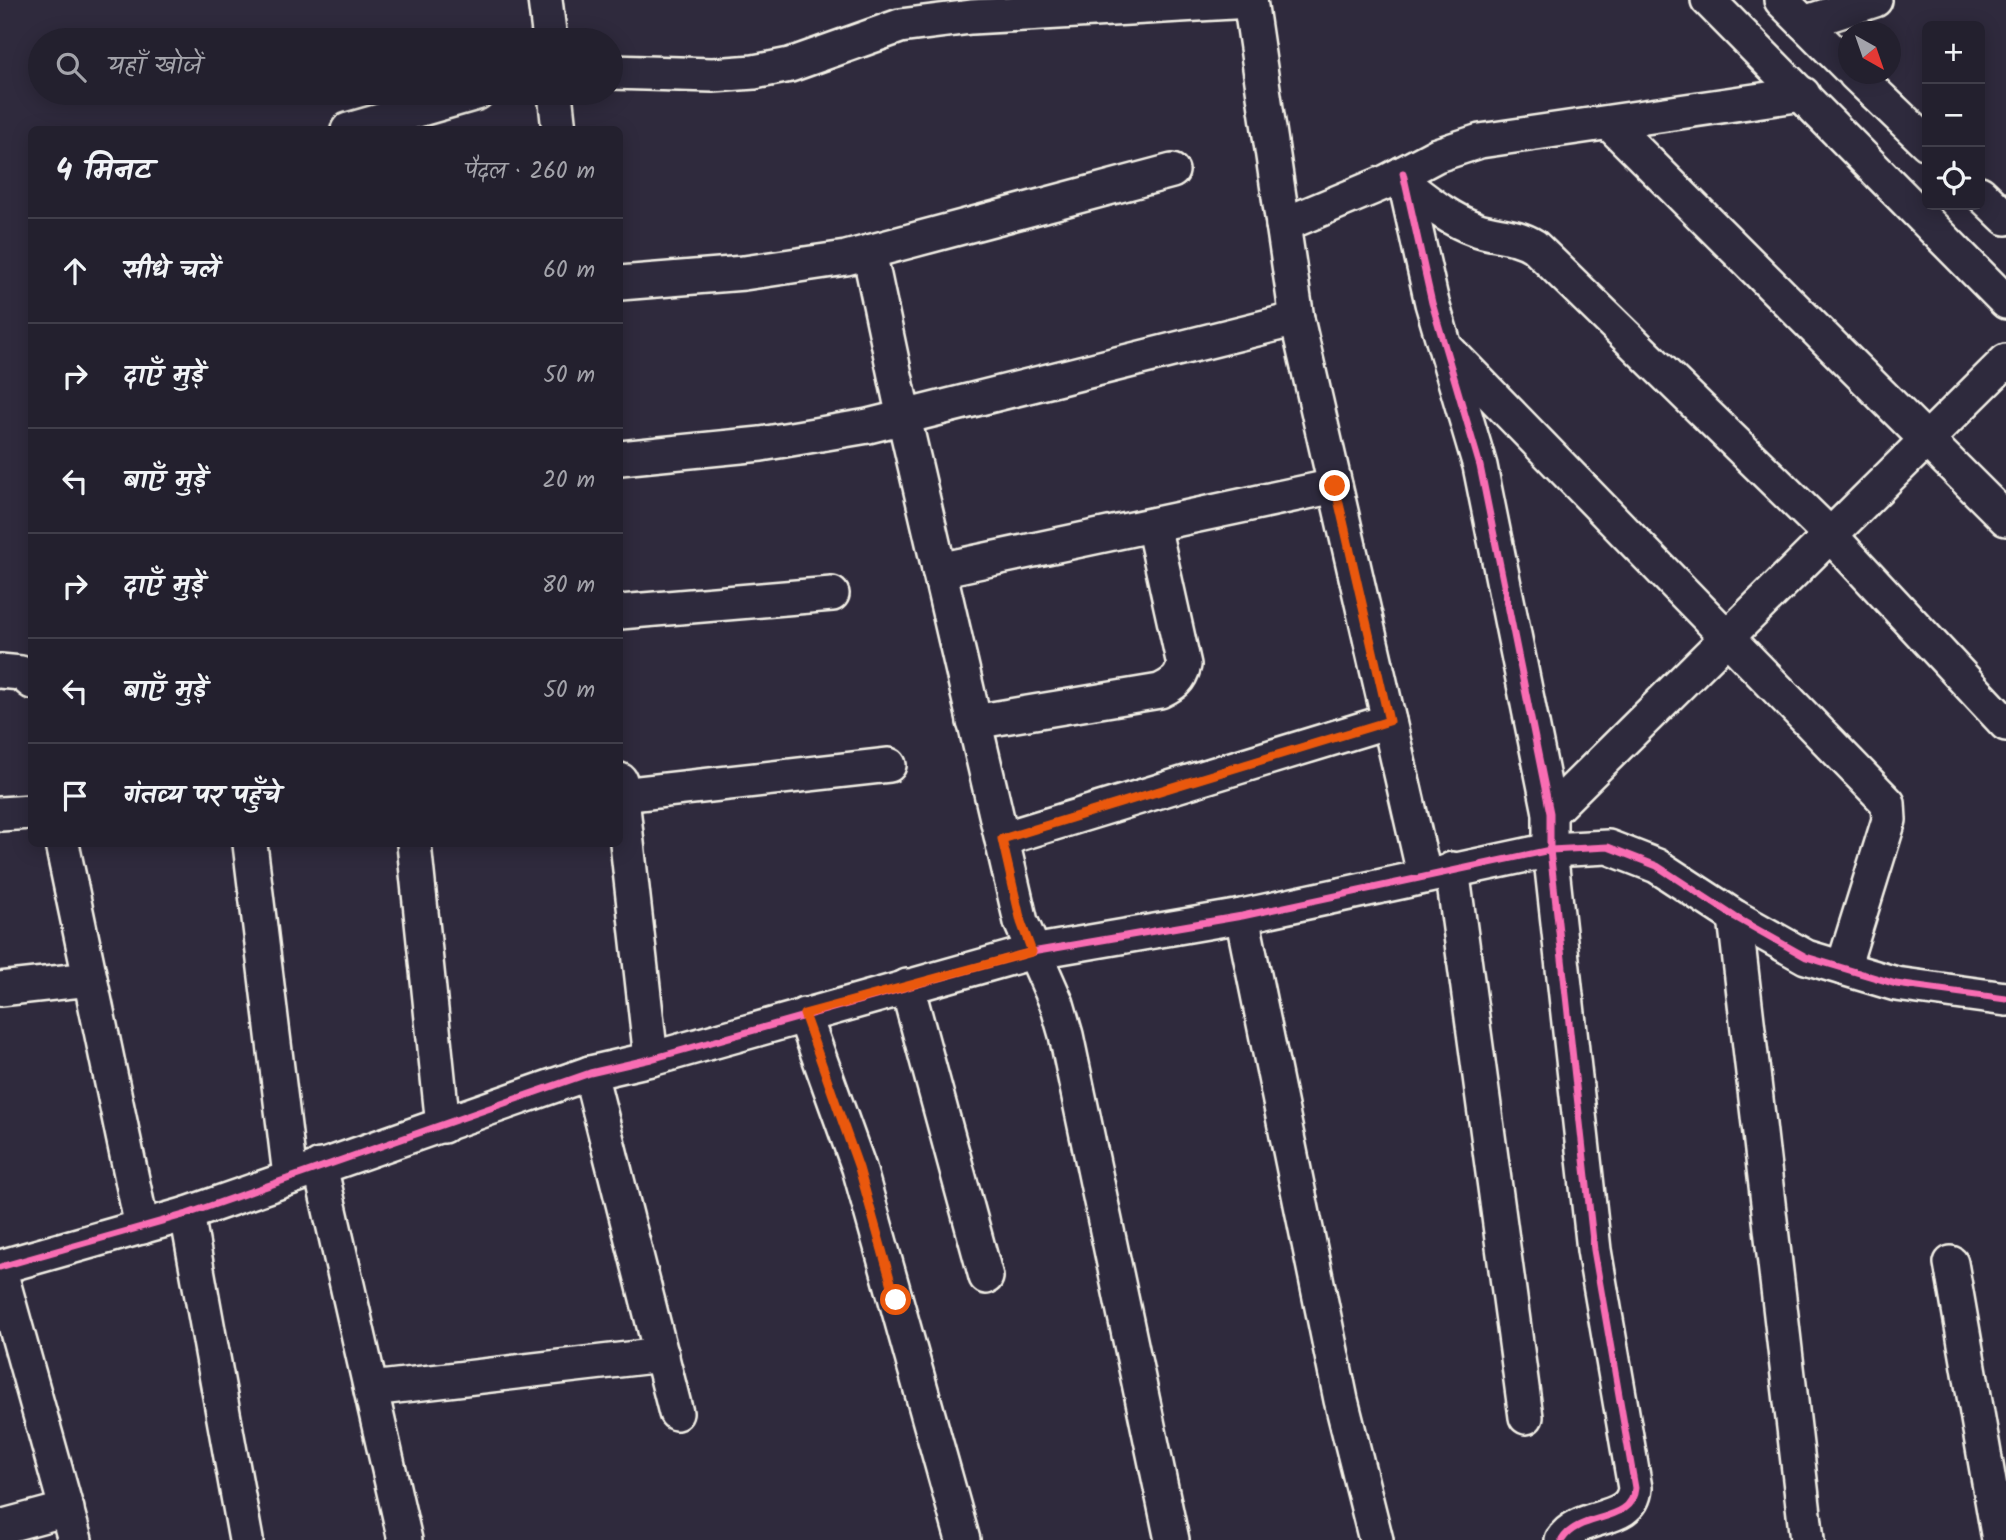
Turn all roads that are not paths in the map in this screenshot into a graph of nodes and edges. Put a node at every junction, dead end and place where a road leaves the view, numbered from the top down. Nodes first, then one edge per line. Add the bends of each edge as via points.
1 (545, 0) edge
2 (1708, 0) edge
3 (1875, 0) edge
4 (1250, 1) edge
5 (1173, 3) edge
6 (1090, 5) edge
7 (929, 11) edge
8 (1793, 11) edge
9 (548, 28) edge
10 (1838, 56) edge
11 (623, 72) edge
12 (1865, 84) edge
13 (1803, 94) junction
14 (435, 105) edge
15 (556, 105) edge
16 (1609, 123) junction
17 (362, 126) edge
18 (559, 126) edge
19 (1922, 138) edge
20 (1172, 171) dead end
21 (1405, 179) junction
22 (1985, 198) edge
23 (2006, 218) edge
24 (1283, 225) junction
25 (869, 252) junction
26 (623, 283) edge
27 (2006, 302) edge
28 (1297, 319) junction
29 (1445, 347) junction
30 (2006, 361) edge
31 (904, 418) junction
32 (1927, 440) junction
33 (623, 458) edge
34 (1335, 486) junction
35 (2006, 519) edge
36 (1153, 525) junction
37 (1830, 535) junction
38 (939, 570) junction
39 (832, 594) dead end
40 (623, 612) edge
41 (1728, 637) junction
42 (0, 671) edge
43 (28, 679) edge
44 (1389, 721) junction
45 (975, 722) junction
46 (2006, 724) edge
47 (889, 765) dead end
48 (623, 788) edge
49 (28, 813) edge
50 (1550, 813) junction
51 (0, 814) edge
52 (623, 814) edge
53 (1002, 839) junction
54 (63, 847) edge
55 (251, 847) edge
56 (414, 847) edge
57 (1550, 850) junction
58 (1438, 872) junction
59 (1242, 916) junction
60 (1735, 917) junction
61 (1032, 952) junction
62 (1843, 968) junction
63 (90, 979) junction
64 (906, 986) junction
65 (0, 989) edge
66 (2006, 999) edge
67 (804, 1014) junction
68 (651, 1059) junction
69 (590, 1073) junction
70 (443, 1126) junction
71 (305, 1171) junction
72 (187, 1214) junction
73 (142, 1227) junction
74 (1951, 1263) dead end
75 (0, 1269) edge
76 (986, 1278) dead end
77 (662, 1355) junction
78 (371, 1389) junction
79 (676, 1413) dead end
80 (1526, 1417) dead end
81 (71, 1524) edge
82 (0, 1527) edge
83 (2001, 1532) edge
84 (246, 1540) edge
85 (405, 1540) edge
86 (963, 1540) edge
87 (1172, 1540) edge
88 (1376, 1540) edge
89 (1562, 1540) edge
90 (1807, 1540) edge

1 - 9 street
2 - 13 street
3 - 8 street
4 - 5 street
4 - 24 street
5 - 6 street
6 - 7 street
7 - 11 street via 790,65 713,75
8 - 10 street
12 - 19 street
13 - 16 street
13 - 27 street
14 - 17 street
15 - 18 street
16 - 21 street via 1480,141 1437,155
16 - 32 street
20 - 25 street
21 - 24 street
21 - 29 street
21 - 37 street via 1459,223 1521,237 1534,246
22 - 23 street
24 - 28 street
25 - 26 street via 744,273
25 - 31 street
28 - 31 street
28 - 34 street
29 - 41 street
29 - 50 street via 1480,466
30 - 32 street
31 - 33 street via 761,444
31 - 38 street
32 - 35 street
32 - 37 street
34 - 36 street
34 - 44 street
36 - 38 street
36 - 45 street via 1184,665 1173,685 1160,691
37 - 41 street
37 - 46 street
38 - 45 street
39 - 40 street
41 - 50 street
41 - 62 street via 1888,803 1889,820
42 - 43 street via 21,673
44 - 53 street
44 - 58 street
45 - 53 street
47 - 48 street
49 - 51 street
50 - 57 street
52 - 68 street
53 - 61 street
54 - 63 street
55 - 71 street
56 - 70 street
57 - 58 street
57 - 60 street via 1608,847 1657,866
57 - 89 street via 1594,1250 1635,1488 1634,1500 1624,1511 1578,1523
58 - 59 street
58 - 80 street
59 - 61 street
59 - 88 street via 1341,1400
60 - 62 street via 1805,957
60 - 90 street
61 - 64 street
61 - 87 street via 1066,1035
62 - 66 street via 1896,984
63 - 65 street
63 - 73 street
64 - 67 street
64 - 76 street
67 - 68 street
67 - 86 street via 859,1168
68 - 69 street
69 - 70 street
69 - 77 street
70 - 71 street
71 - 72 street
71 - 78 street
72 - 73 street
72 - 84 street
73 - 75 street
74 - 83 street
75 - 81 street
77 - 78 street
77 - 79 street
78 - 85 street
81 - 82 street

